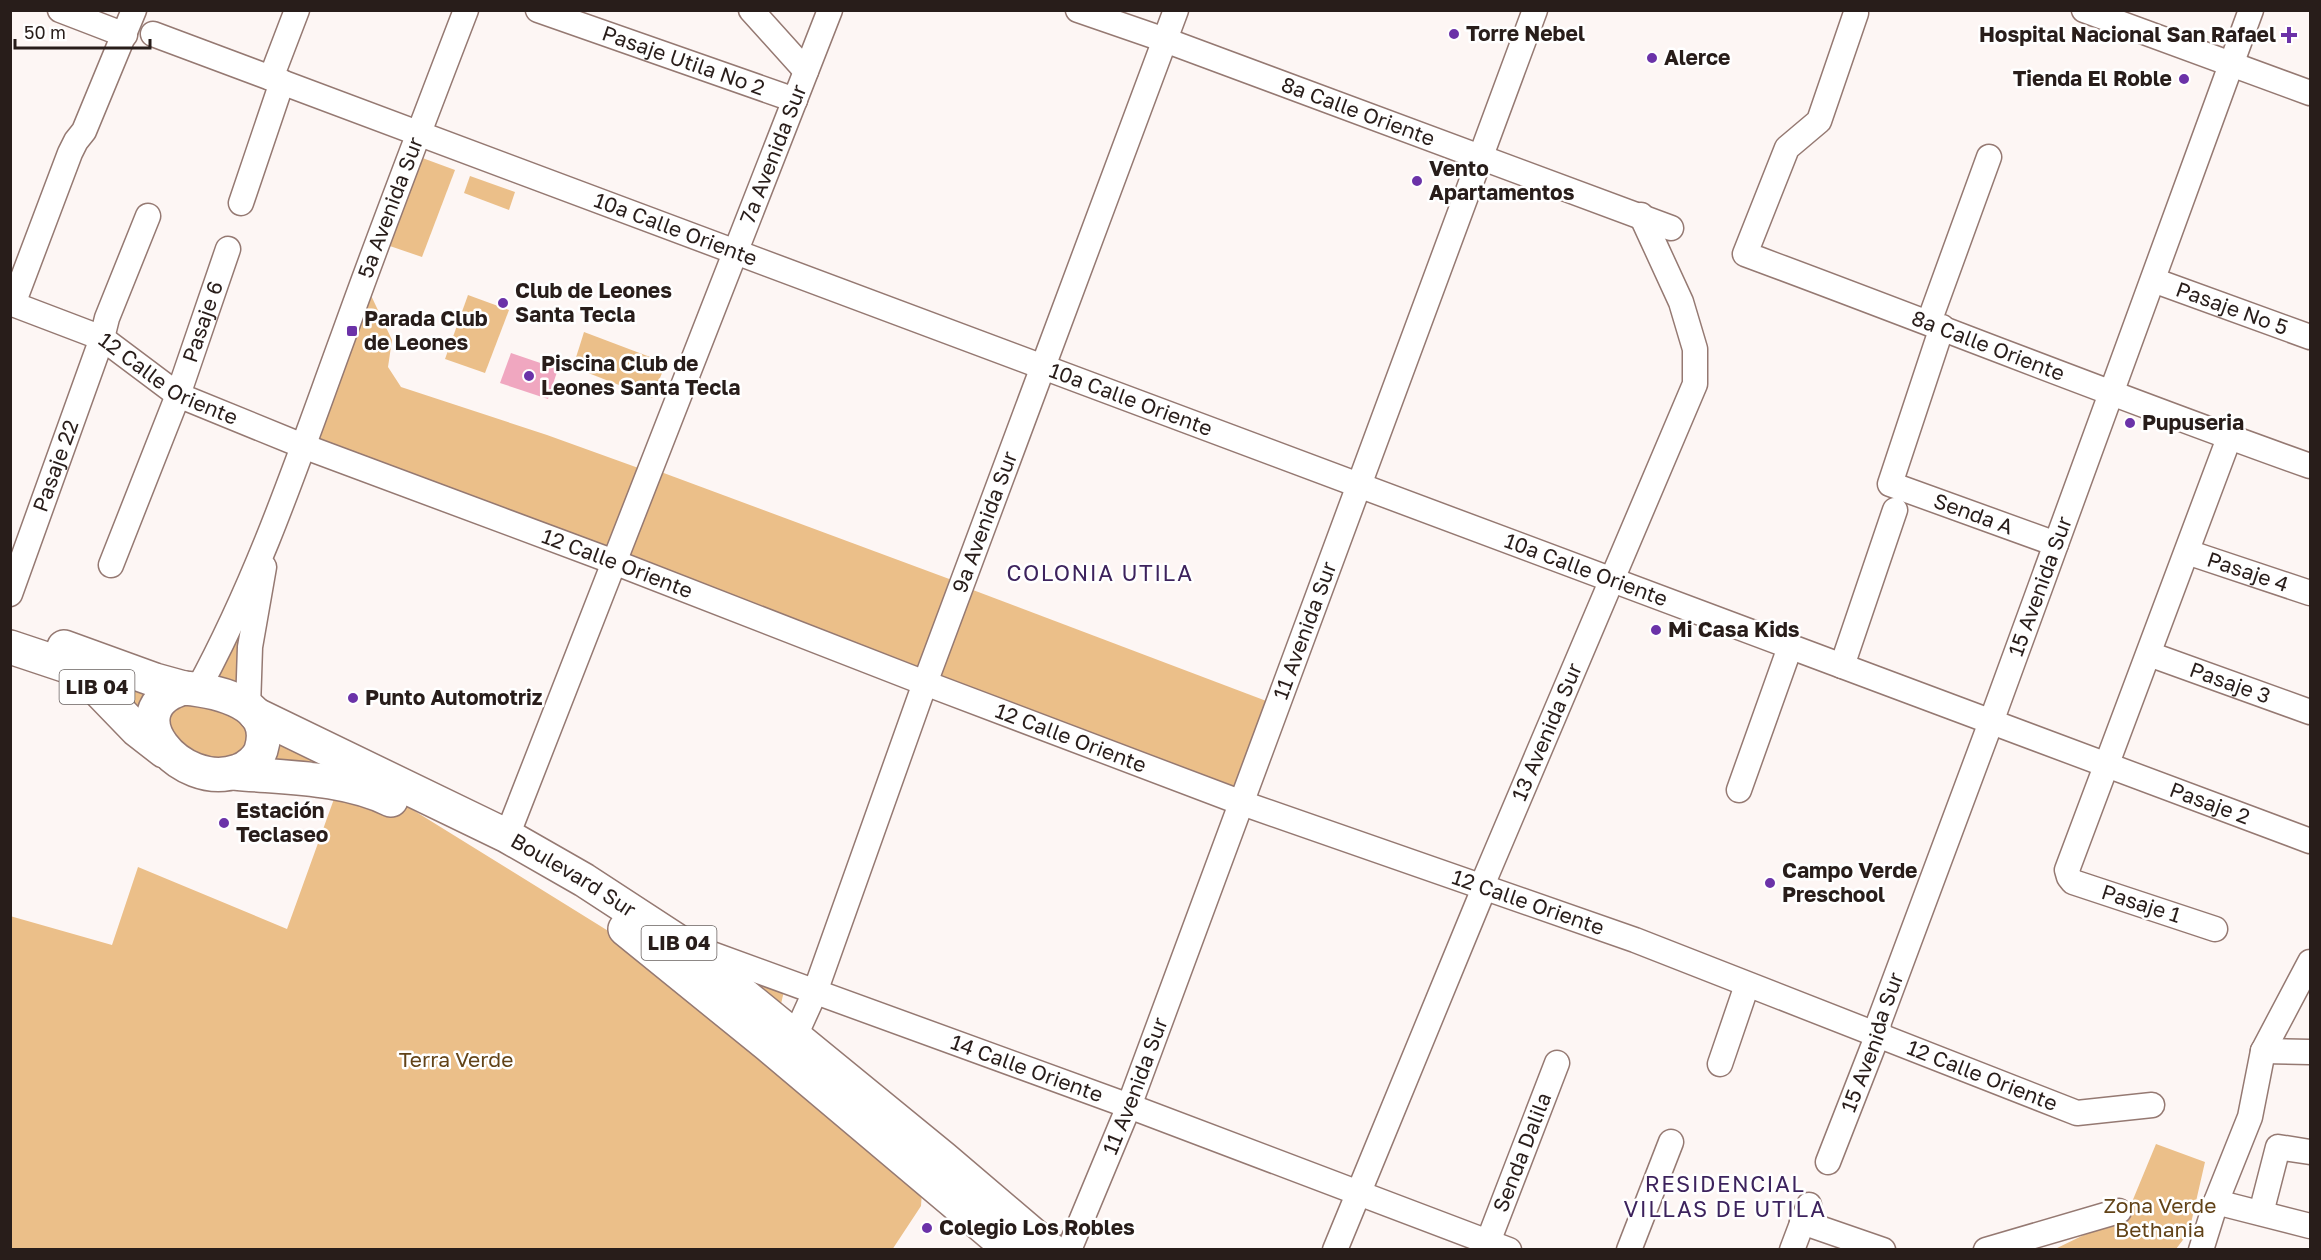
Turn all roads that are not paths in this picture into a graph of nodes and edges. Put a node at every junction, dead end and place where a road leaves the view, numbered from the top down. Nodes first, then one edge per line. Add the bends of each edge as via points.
1 (60, 10) edge
2 (134, 10) edge
3 (297, 10) edge
4 (466, 10) edge
5 (538, 10) edge
6 (751, 10) edge
7 (830, 10) edge
8 (1078, 10) edge
9 (1176, 10) edge
10 (1535, 10) edge
11 (2084, 10) edge
12 (2251, 10) edge
13 (1856, 13) dead end
14 (125, 34) junction
15 (153, 34) dead end
16 (1165, 39) junction
17 (2231, 64) junction
18 (806, 71) junction
19 (277, 80) junction
20 (2310, 93) edge
21 (795, 100) junction
22 (419, 133) junction
23 (1481, 156) junction
24 (1989, 157) dead end
25 (241, 203) dead end
26 (1641, 215) junction
27 (148, 216) dead end
28 (1671, 228) dead end
29 (228, 249) dead end
30 (735, 252) junction
31 (2153, 280) junction
32 (12, 304) edge
33 (1935, 325) junction
34 (2310, 337) edge
35 (102, 338) junction
36 (1043, 367) junction
37 (178, 394) junction
38 (2111, 394) junction
39 (2229, 438) junction
40 (303, 446) junction
41 (2310, 466) edge
42 (1359, 485) junction
43 (1895, 510) dead end
44 (268, 541) junction
45 (2056, 544) junction
46 (2187, 552) junction
47 (614, 562) junction
48 (111, 565) dead end
49 (1612, 580) junction
50 (2310, 592) edge
51 (10, 594) edge
52 (10, 628) edge
53 (10, 647) edge
54 (1790, 647) junction
55 (2149, 654) junction
56 (1842, 666) junction
57 (925, 683) junction
58 (191, 688) junction
59 (252, 711) junction
60 (2310, 712) edge
61 (1991, 722) junction
62 (166, 753) junction
63 (2108, 765) junction
64 (234, 773) junction
65 (1739, 790) dead end
66 (1242, 803) junction
67 (507, 836) junction
68 (2310, 841) edge
69 (1483, 887) junction
70 (2215, 929) dead end
71 (679, 942) junction
72 (2310, 962) edge
73 (1747, 985) junction
74 (815, 992) junction
75 (1878, 1034) junction
76 (795, 1036) junction
77 (2263, 1051) junction
78 (2310, 1052) edge
79 (1557, 1063) dead end
80 (1720, 1064) dead end
81 (2152, 1105) dead end
82 (1129, 1106) junction
83 (1671, 1142) dead end
84 (2310, 1152) edge
85 (1828, 1162) dead end
86 (1359, 1193) junction
87 (2217, 1202) junction
88 (2119, 1211) dead end
89 (2261, 1213) junction
90 (2310, 1226) edge
91 (1498, 1246) edge
92 (1011, 1250) edge
93 (1051, 1250) edge
94 (1070, 1250) edge
95 (1335, 1250) edge
96 (1629, 1250) edge
97 (1792, 1250) edge
98 (1883, 1250) edge
99 (1986, 1250) edge
100 (2201, 1250) edge

1 - 14 street
2 - 14 street
3 - 19 street
4 - 22 street, 5a Avenida Sur
5 - 21 street, Pasaje Utila No 2
6 - 18 street
7 - 18 street, 7a Avenida Sur
8 - 16 street, 8a Calle Oriente
9 - 16 street, 9a Avenida Sur
10 - 23 street, 11 Avenida Sur
11 - 17 street
12 - 17 street, 15 Avenida Sur
13 - 33 street, 8a Calle Oriente via 1819,121 1787,148 1745,254
14 - 32 street via 84,131 70,153
15 - 19 street, 10a Calle Oriente
16 - 23 street, 8a Calle Oriente
16 - 36 street, 9a Avenida Sur
17 - 20 street
17 - 31 street, 15 Avenida Sur
18 - 21 street, 7a Avenida Sur
19 - 22 street, 10a Calle Oriente
19 - 25 street
21 - 30 street, 7a Avenida Sur
22 - 30 street, 10a Calle Oriente
22 - 40 street, 5a Avenida Sur
23 - 26 street, 8a Calle Oriente
23 - 42 street, 11 Avenida Sur
24 - 33 street
26 - 28 street, 8a Calle Oriente
26 - 49 street, 13 Avenida Sur via 1681,302 1695,349 1695,384
27 - 35 street, Pasaje 22
29 - 37 street, Pasaje 6
30 - 36 street, 10a Calle Oriente
30 - 47 street, 7a Avenida Sur
31 - 34 street, Pasaje No 5
31 - 38 street, 15 Avenida Sur
32 - 35 street, 12 Calle Oriente
33 - 38 street, 8a Calle Oriente
33 - 45 street, Senda A via 1890,484
35 - 37 street, 12 Calle Oriente
35 - 51 street, Pasaje 22
36 - 42 street, 10a Calle Oriente
36 - 57 street, 9a Avenida Sur
37 - 40 street, 12 Calle Oriente
37 - 48 street, Pasaje 6
38 - 39 street, 8a Calle Oriente
38 - 45 street, 15 Avenida Sur
39 - 41 street, 8a Calle Oriente
39 - 46 street
40 - 44 street, 5a Avenida Sur
40 - 47 street, 12 Calle Oriente
42 - 49 street, 10a Calle Oriente
42 - 66 street, 11 Avenida Sur
43 - 56 street
44 - 58 street, 5a Avenida Sur via 225,640
44 - 59 street, 5a Avenida Sur via 250,647
45 - 61 street, 15 Avenida Sur
46 - 50 street, Pasaje 4
46 - 55 street
47 - 57 street, 12 Calle Oriente
47 - 67 street, 7a Avenida Sur
49 - 54 street, 10a Calle Oriente
49 - 69 street, 13 Avenida Sur
52 - 58 highway, LIB 04 via 155,680
53 - 62 highway, LIB 04 via 79,670 137,730
54 - 56 street, 10a Calle Oriente
54 - 65 street
55 - 60 street, Pasaje 3
55 - 63 street
56 - 61 street, 10a Calle Oriente
57 - 66 street, 12 Calle Oriente
57 - 74 street, 9a Avenida Sur
58 - 59 highway, LIB 04 via 217,692
58 - 62 highway, LIB 04 via 172,692 155,713 153,725
59 - 64 highway via 263,734 259,755 244,770
59 - 67 highway, Boulevard Sur / LIB 04
61 - 63 street, 10a Calle Oriente
61 - 75 street, 15 Avenida Sur via 1879,1022
62 - 64 highway, LIB 04 via 200,771
63 - 68 street, Pasaje 2
63 - 70 street, Pasaje 1 via 2067,870 2069,877 2073,882
64 - 92 highway, Boulevard Sur / LIB 04 via 340,783 381,795 503,855 595,909 768,1045
66 - 69 street, 12 Calle Oriente
66 - 82 street, 11 Avenida Sur
67 - 71 highway, Boulevard Sur / LIB 04
69 - 73 street, 12 Calle Oriente via 1635,940
69 - 86 street, 13 Avenida Sur
71 - 74 street, 14 Calle Oriente
71 - 76 highway, Boulevard Sur / LIB 04
72 - 77 street
73 - 75 street, 12 Calle Oriente
73 - 80 street
74 - 76 street, 9a Avenida Sur
74 - 82 street, 14 Calle Oriente
75 - 81 street, 12 Calle Oriente via 2077,1113
75 - 85 street, 15 Avenida Sur
76 - 93 highway, Boulevard Sur / LIB 04
77 - 78 street
77 - 87 street via 2250,1117
79 - 91 street, Senda Dalila
82 - 86 street, 14 Calle Oriente
82 - 94 street, 11 Avenida Sur
83 - 96 street
84 - 89 street via 2278,1147
86 - 91 street, 14 Calle Oriente
86 - 95 street, 13 Avenida Sur
87 - 89 street
87 - 100 street
88 - 99 street
89 - 90 street
97 - 98 street via 1805,1213

